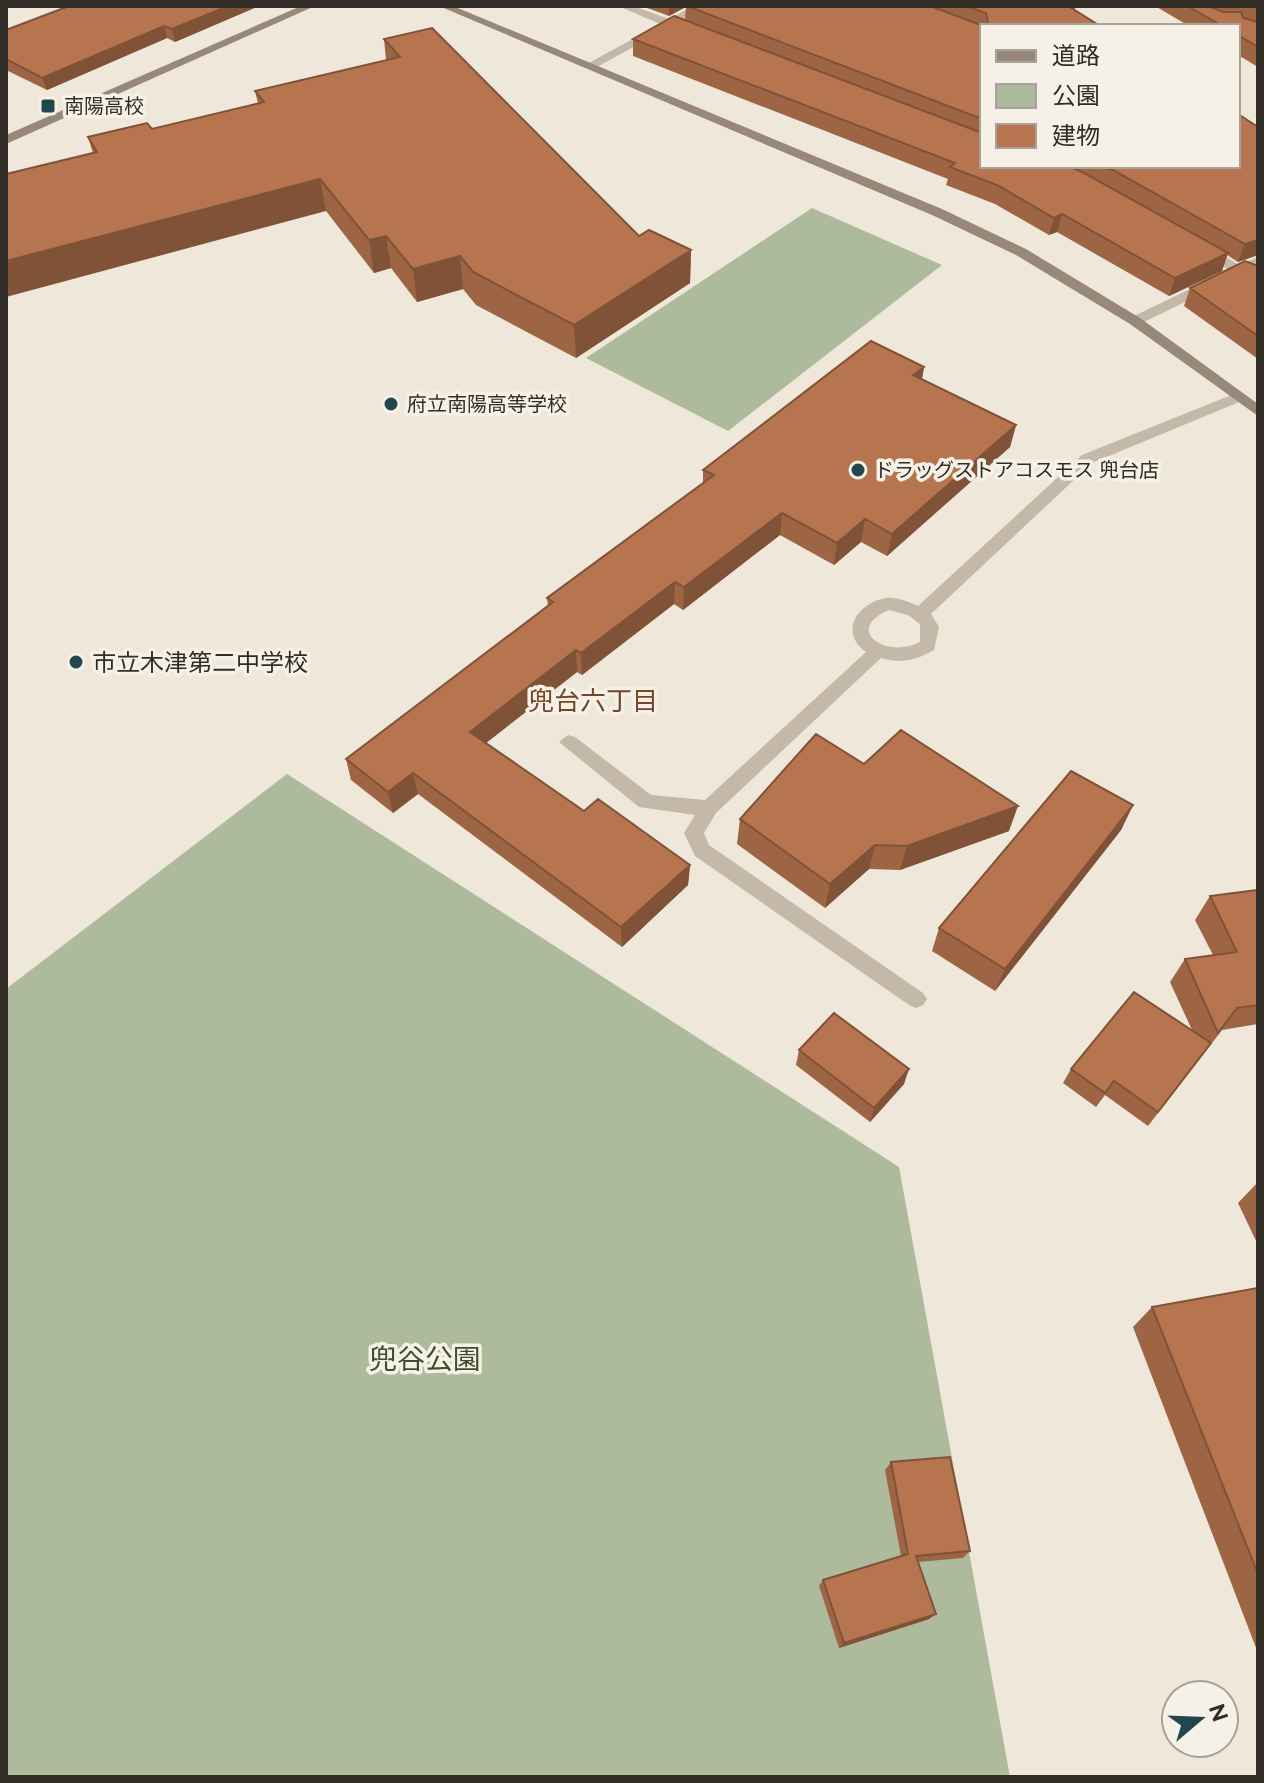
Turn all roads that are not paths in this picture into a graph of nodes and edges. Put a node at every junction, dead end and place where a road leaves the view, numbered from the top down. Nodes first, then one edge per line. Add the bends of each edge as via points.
1 (310, 6) edge
2 (444, 6) edge
3 (623, 6) edge
4 (701, 6) edge
5 (669, 23) junction
6 (699, 35) edge
7 (591, 66) junction
8 (6, 140) edge
9 (1187, 240) edge
10 (1258, 261) edge
11 (1238, 268) junction
12 (1258, 282) edge
13 (1135, 321) junction
14 (1239, 397) junction
15 (1258, 411) edge
16 (921, 613) junction
17 (877, 652) junction
18 (568, 742) dead end
19 (709, 808) junction
20 (916, 999) dead end

1 - 8 street
2 - 7 street
3 - 5 street
4 - 5 street
5 - 6 street
5 - 7 street
7 - 13 street via 937,212 1021,252
9 - 11 street
10 - 11 street
11 - 12 street
11 - 13 street
13 - 14 street
14 - 15 street
14 - 16 street via 1087,459
16 - 17 street via 933,635 928,646 906,656
16 - 17 street via 905,605 871,608 858,629
17 - 19 street
18 - 19 street via 646,802
19 - 20 street via 694,833 702,850

